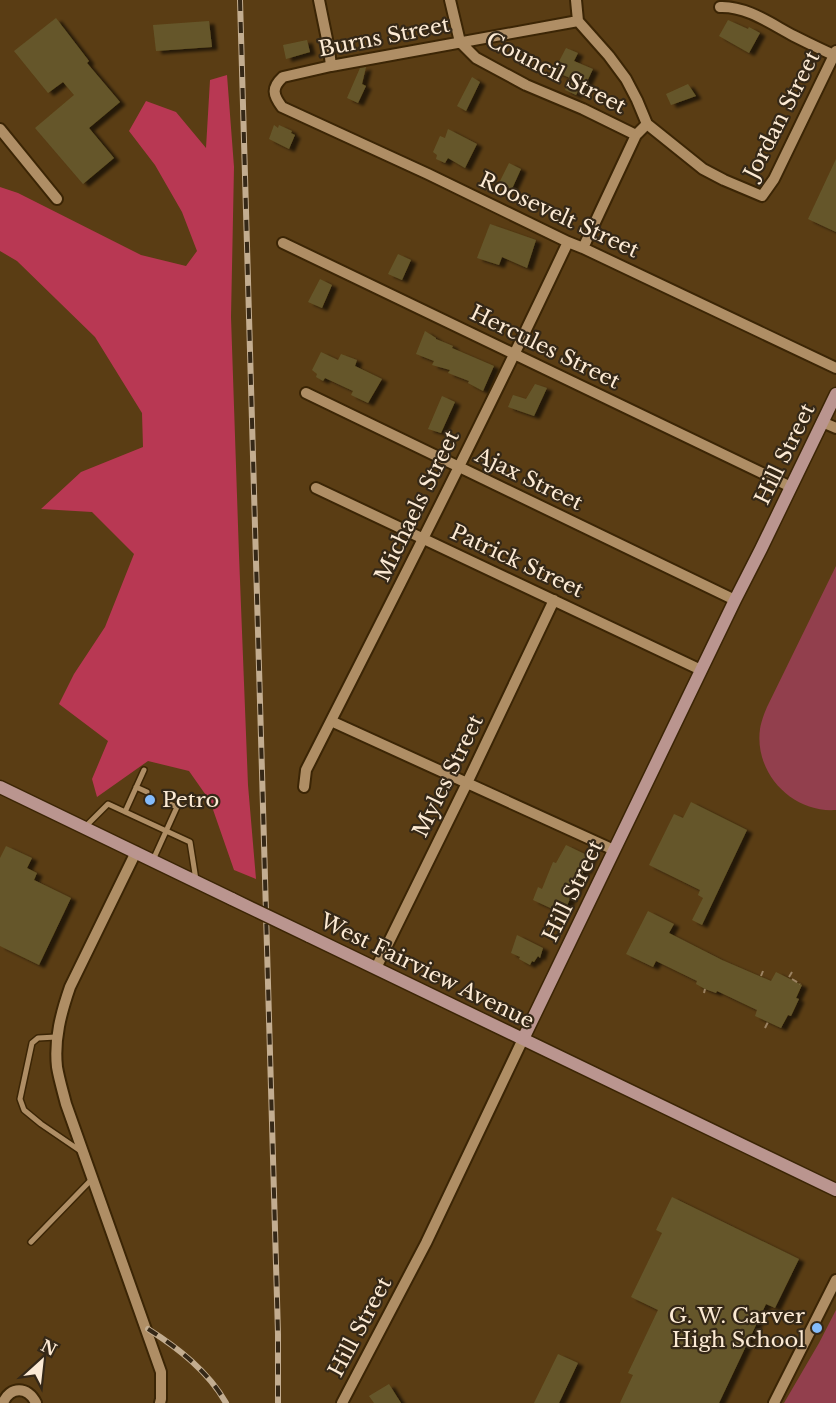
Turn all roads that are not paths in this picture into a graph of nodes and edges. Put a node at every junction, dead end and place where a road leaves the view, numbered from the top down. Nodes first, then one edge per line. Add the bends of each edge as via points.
1 (319, 0) edge
2 (450, 0) edge
3 (576, 0) edge
4 (720, 7) dead end
5 (578, 21) junction
6 (460, 42) junction
7 (835, 54) edge
8 (331, 66) junction
9 (274, 89) joint
10 (647, 124) junction
11 (0, 129) edge
12 (636, 135) junction
13 (762, 196) joint
14 (57, 200) dead end
15 (568, 242) junction
16 (283, 243) dead end
17 (583, 248) junction
18 (515, 354) junction
19 (836, 368) edge
20 (306, 393) dead end
21 (836, 394) edge
22 (822, 422) junction
23 (836, 428) edge
24 (459, 467) junction
25 (791, 487) junction
26 (316, 488) dead end
27 (423, 538) junction
28 (554, 600) junction
29 (735, 600) junction
30 (701, 670) junction
31 (331, 721) junction
32 (144, 770) dead end
33 (467, 783) junction
34 (0, 787) edge
35 (304, 787) dead end
36 (136, 788) junction
37 (147, 792) dead end
38 (170, 804) dead end
39 (125, 812) junction
40 (85, 828) junction
41 (166, 831) junction
42 (614, 850) junction
43 (136, 852) junction
44 (153, 860) junction
45 (196, 881) junction
46 (376, 968) junction
47 (56, 1037) junction
48 (523, 1039) junction
49 (84, 1153) junction
50 (93, 1178) junction
51 (836, 1190) edge
52 (31, 1242) dead end
53 (836, 1280) edge
54 (3, 1403) edge
55 (36, 1403) edge
56 (160, 1403) edge
57 (342, 1403) edge
58 (774, 1403) edge

1 - 8 street
2 - 6 street, Council Street
3 - 5 street
4 - 7 street via 743,10
5 - 6 street, Burns Street
5 - 10 street via 626,79
6 - 8 street, Burns Street
6 - 12 street, Council Street via 484,64
7 - 13 street, Jordan Street
8 - 9 street, Burns Street via 283,77
9 - 15 street, Roosevelt Street via 282,107
10 - 12 street, Council Street
10 - 13 street, Council Street via 703,169
11 - 14 street
12 - 17 street
15 - 17 street, Roosevelt Street
15 - 18 street, Michaels Street
16 - 18 street, Hercules Street
17 - 19 street, Roosevelt Street
18 - 24 street, Michaels Street
18 - 25 street, Hercules Street
20 - 24 street, Ajax Street
21 - 22 main road, Hill Street
22 - 23 street
22 - 25 main road, Hill Street
24 - 27 street, Michaels Street
24 - 29 street, Ajax Street
25 - 29 main road, Hill Street
26 - 27 street, Patrick Street
27 - 28 street, Patrick Street
27 - 31 street, Michaels Street
28 - 30 street, Patrick Street
28 - 33 street, Myles Street
29 - 30 main road, Hill Street
30 - 42 main road, Hill Street
31 - 33 street
31 - 35 street, Michaels Street via 306,770
32 - 36 lane
33 - 42 street
33 - 46 street, Myles Street
34 - 40 main road, West Fairview Avenue
36 - 37 lane
36 - 39 lane
38 - 41 lane via 177,807
39 - 40 lane via 108,804
39 - 41 lane
40 - 43 main road, West Fairview Avenue
41 - 44 lane
41 - 45 lane via 190,842
42 - 48 main road, Hill Street
43 - 44 main road, West Fairview Avenue
43 - 47 street via 70,987
44 - 45 main road, West Fairview Avenue
45 - 46 main road, West Fairview Avenue, bridge
46 - 48 main road, West Fairview Avenue
47 - 49 street via 57,1068
47 - 49 lane via 38,1038 32,1043 20,1099 24,1110
48 - 51 main road, West Fairview Avenue
48 - 57 street, Hill Street via 426,1243
49 - 50 street
50 - 52 lane
50 - 56 street via 161,1372
53 - 58 street
54 - 55 street via 8,1394 19,1390

